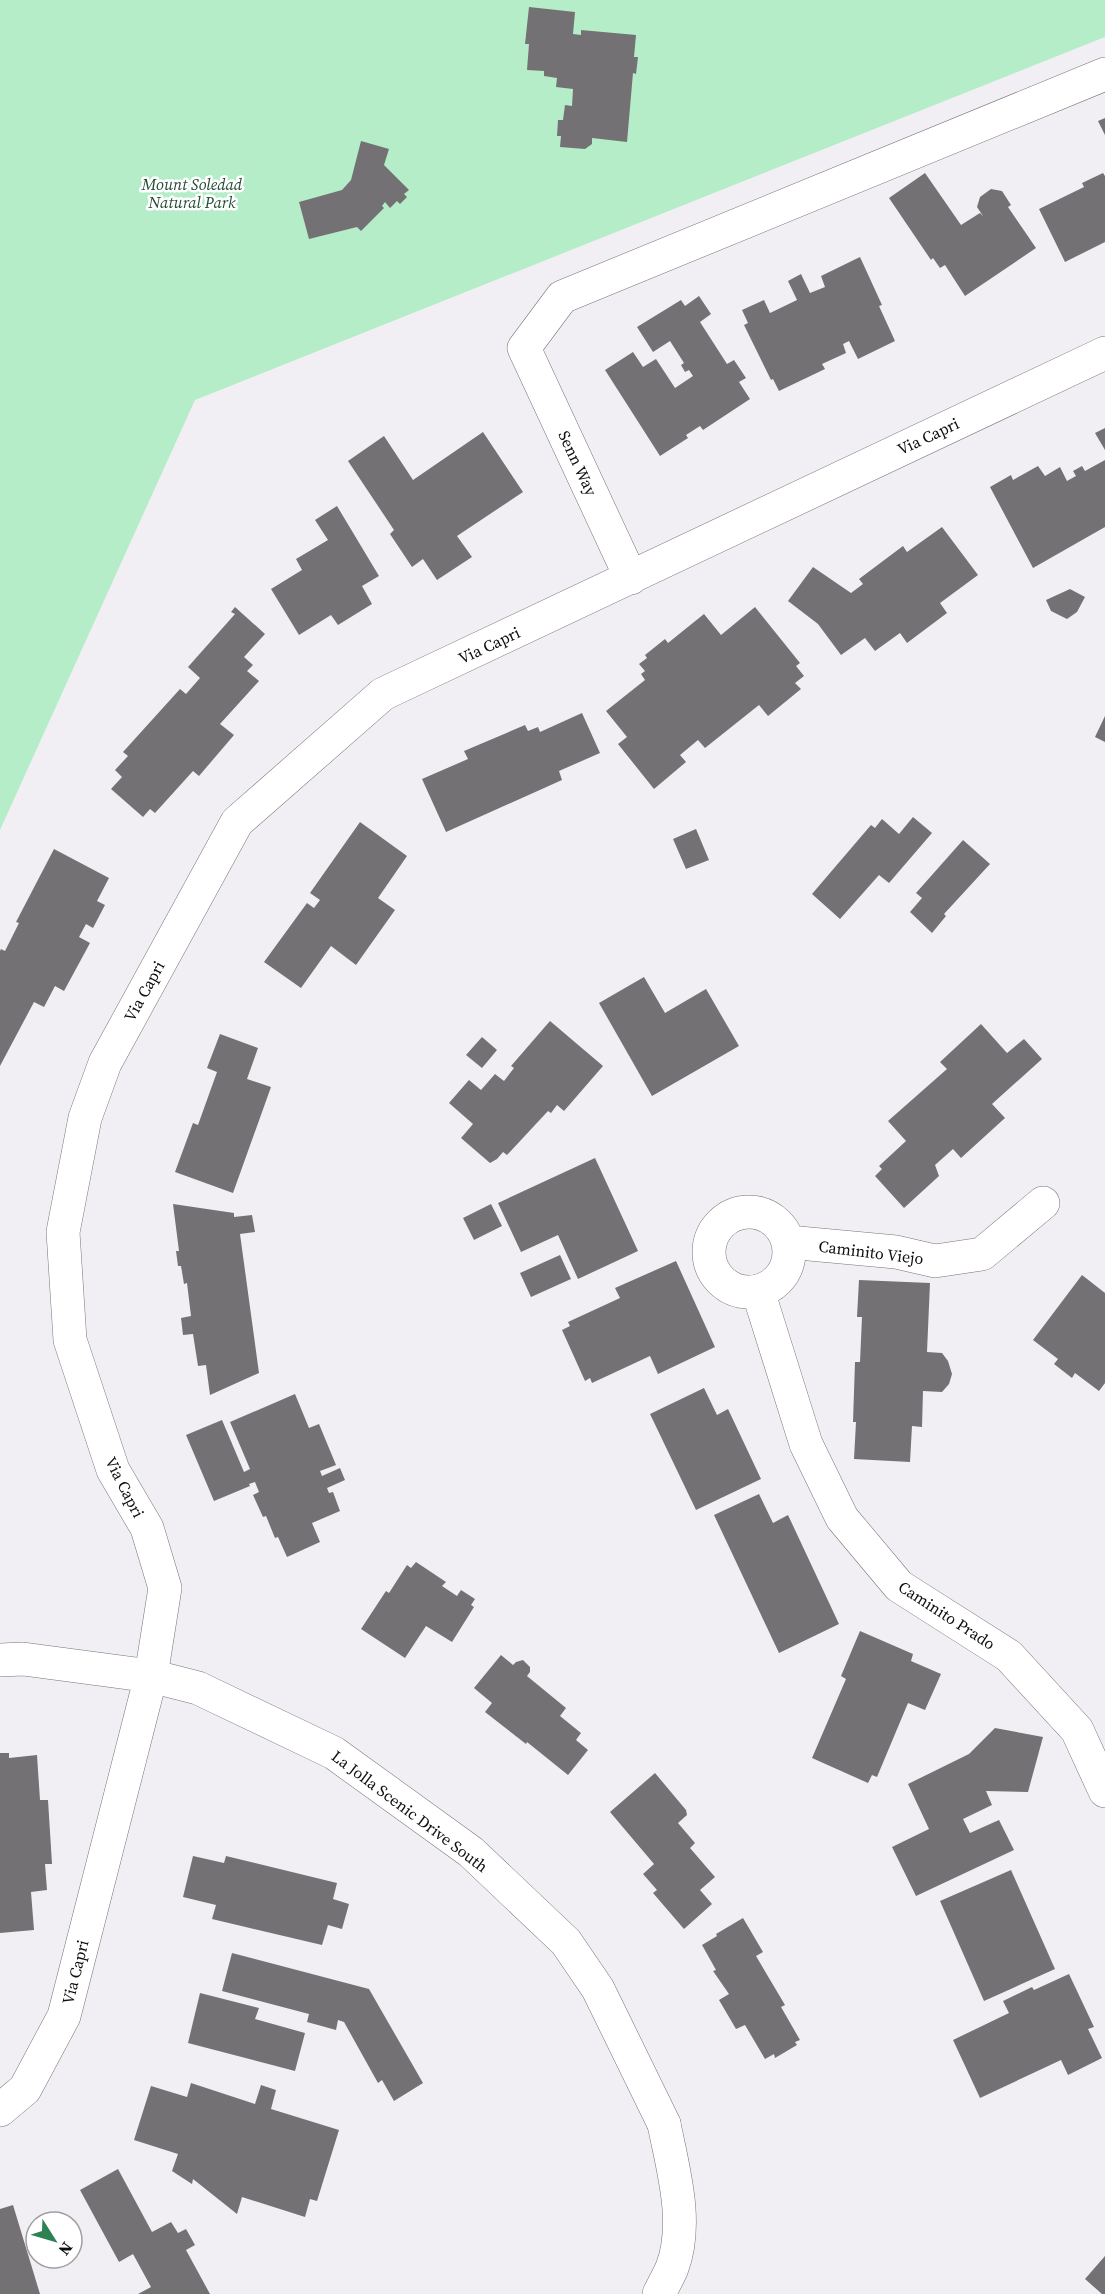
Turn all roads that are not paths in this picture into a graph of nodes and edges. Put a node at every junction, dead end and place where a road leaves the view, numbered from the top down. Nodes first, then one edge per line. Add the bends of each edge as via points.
1 (1105, 74) edge
2 (1105, 353) edge
3 (631, 578) junction
4 (1043, 1203) dead end
5 (788, 1242) junction
6 (758, 1291) junction
7 (0, 1660) edge
8 (151, 1676) junction
9 (1105, 1791) edge
10 (0, 2110) edge
11 (659, 2294) edge

1 - 3 main road, Senn Way via 562,297 524,348
2 - 3 main road, Via Capri
3 - 8 main road, Via Capri via 383,694 237,822 105,1063 85,1118 63,1232 70,1340 113,1470 147,1528 165,1588
4 - 5 main road, Caminito Viejo via 982,1254 935,1261 896,1252
5 - 6 main road via 789,1255 783,1273
5 - 6 main road via 776,1221 753,1212 728,1217 715,1231 709,1249 715,1273 734,1289
6 - 9 main road, Caminito Prado via 806,1444 842,1518 898,1586 1009,1656 1077,1730
7 - 8 main road, La Jolla Scenic Drive South via 23,1659
8 - 10 main road, Via Capri via 64,2016 25,2089
8 - 11 main road, La Jolla Scenic Drive South via 198,1688 334,1753 471,1852 567,1942 598,1989 664,2124 677,2191 678,2232 672,2267

